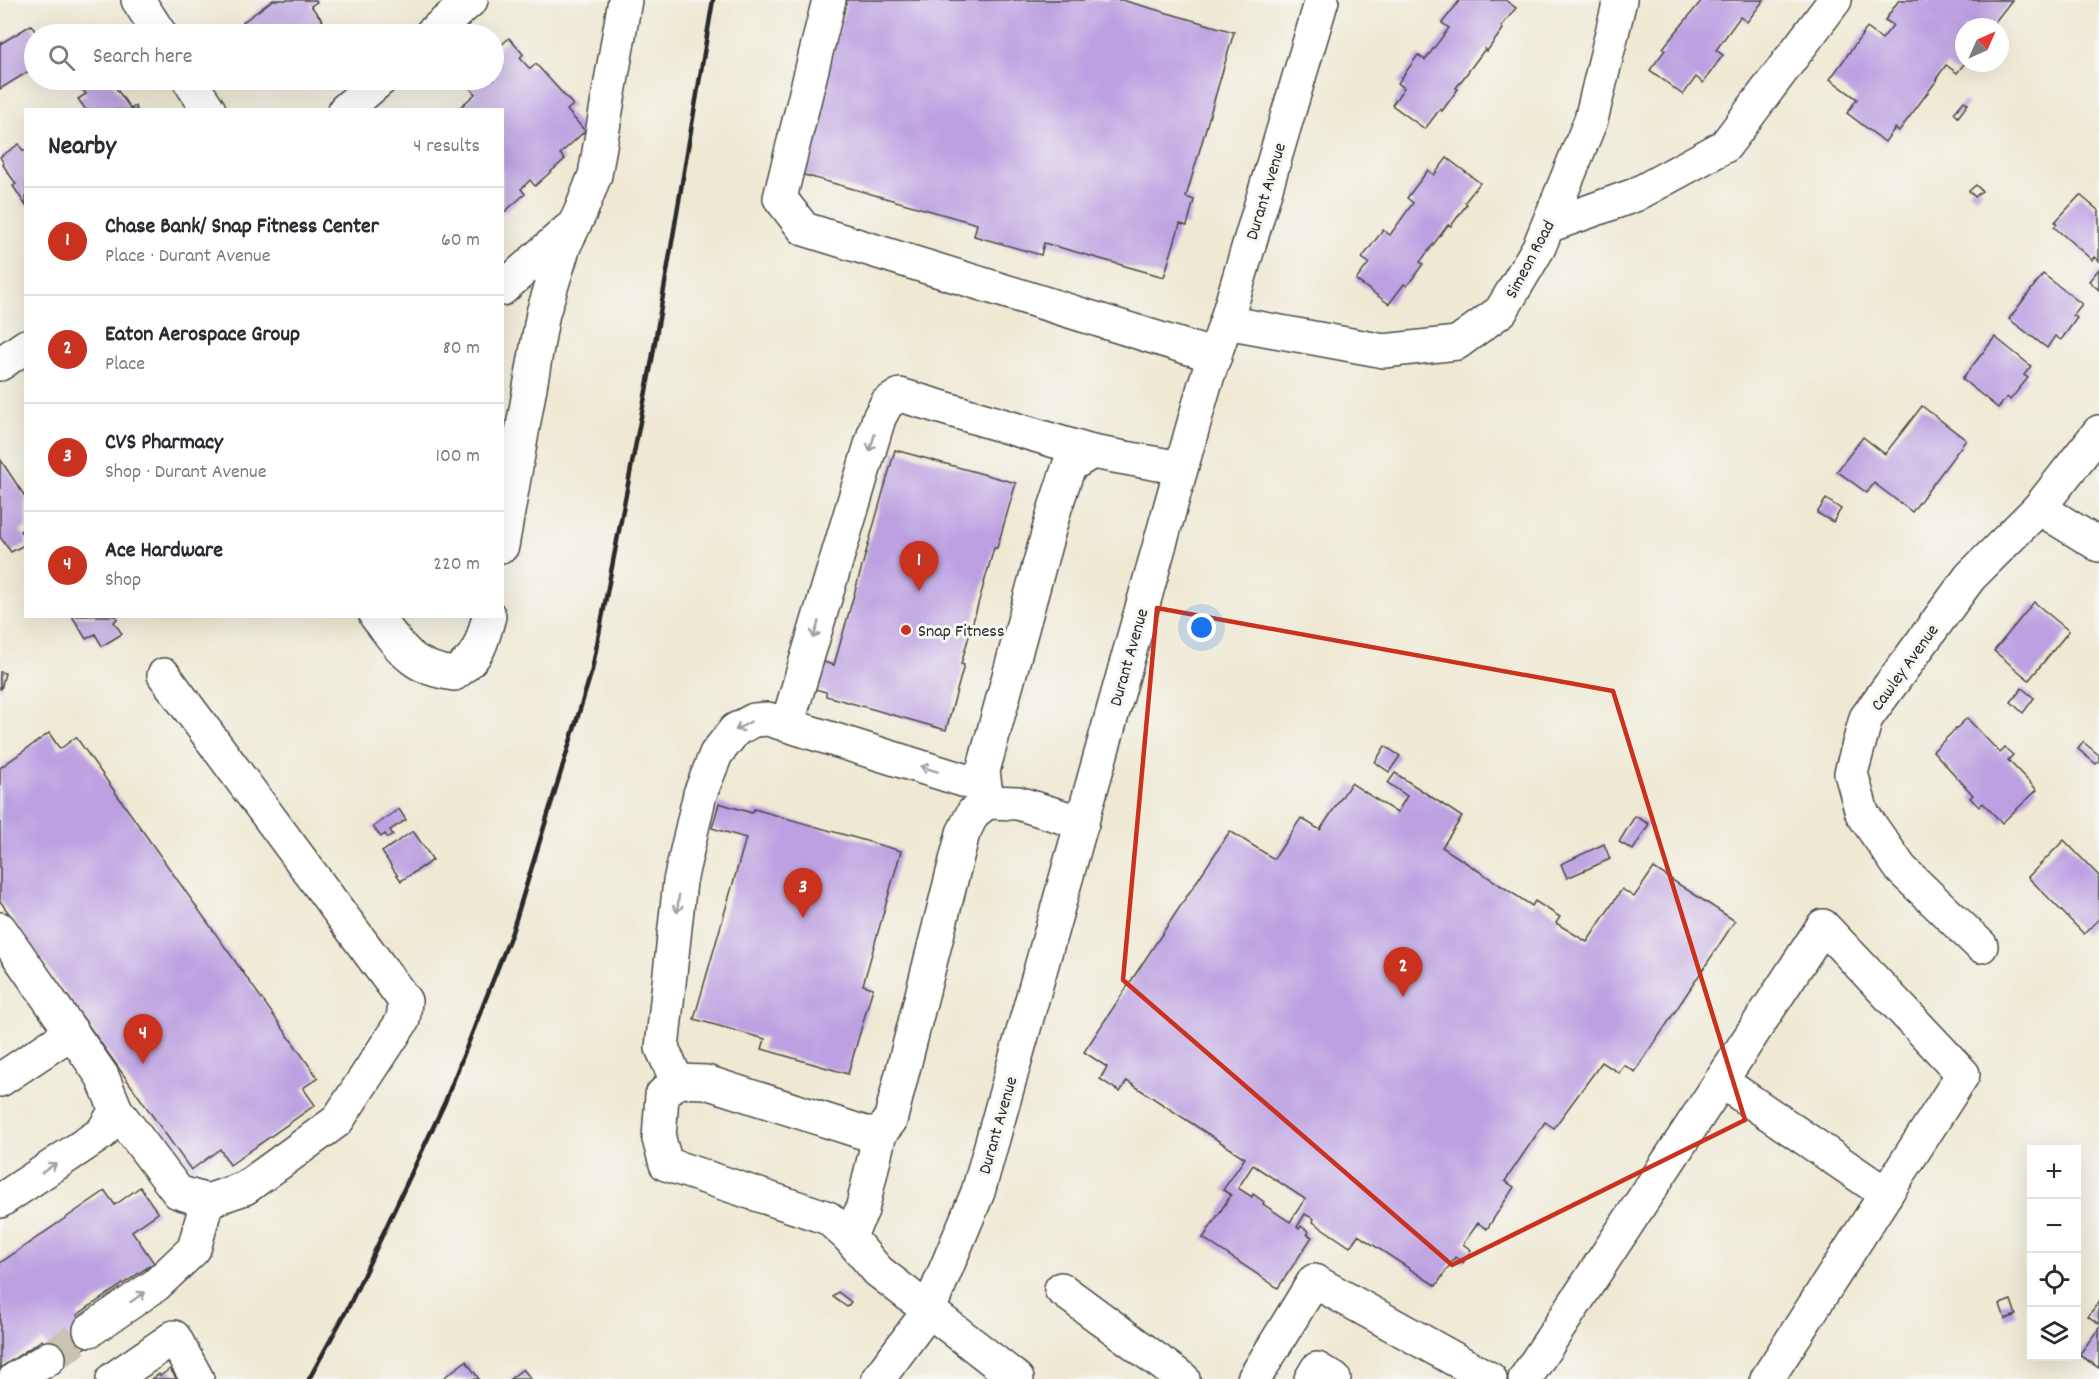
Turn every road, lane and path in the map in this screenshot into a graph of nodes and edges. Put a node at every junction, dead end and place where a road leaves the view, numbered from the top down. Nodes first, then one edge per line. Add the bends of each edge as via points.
1 (138, 0) edge
2 (471, 0) edge
3 (625, 0) edge
4 (829, 0) edge
5 (1322, 0) edge
6 (1620, 0) edge
7 (1835, 0) edge
8 (154, 24) edge
9 (443, 24) edge
10 (196, 90) edge
11 (368, 90) edge
12 (208, 108) edge
13 (347, 108) edge
14 (1548, 226) junction
15 (572, 228) junction
16 (504, 287) edge
17 (1226, 322) junction
18 (24, 347) edge
19 (1215, 356) junction
20 (0, 364) edge
21 (2099, 432) edge
22 (510, 452) edge
23 (1092, 452) junction
24 (1181, 468) junction
25 (2039, 508) junction
26 (504, 522) edge
27 (2099, 544) edge
28 (378, 618) edge
29 (488, 618) edge
30 (164, 675) dead end
31 (787, 725) junction
32 (986, 794) junction
33 (1082, 824) junction
34 (0, 929) edge
35 (1982, 946) dead end
36 (72, 1032) junction
37 (0, 1080) edge
38 (677, 1081) junction
39 (1721, 1081) junction
40 (116, 1110) junction
41 (880, 1133) junction
42 (1886, 1194) junction
43 (0, 1201) edge
44 (207, 1201) junction
45 (849, 1237) junction
46 (1061, 1289) dead end
47 (928, 1312) junction
48 (90, 1330) tunnel mouth
49 (49, 1358) tunnel mouth
50 (15, 1379) edge
51 (113, 1379) edge
52 (197, 1379) edge
53 (878, 1379) edge
54 (1017, 1379) edge
55 (1183, 1379) edge
56 (1254, 1379) edge
57 (1311, 1379) edge
58 (1334, 1379) edge
59 (1490, 1379) edge
60 (1525, 1379) edge
61 (1767, 1379) edge

1 - 8 street
2 - 9 street
3 - 15 street via 595,175
4 - 19 street via 780,198 804,229
5 - 17 street, Durant Avenue
6 - 14 street, Simeon Road via 1591,120
7 - 14 street via 1725,146 1635,195
10 - 12 street
11 - 13 street
14 - 17 street, Simeon Road via 1501,311 1457,343 1384,351
15 - 16 street
15 - 22 street via 543,313
17 - 19 street, Durant Avenue
18 - 20 street
19 - 24 street, Durant Avenue
21 - 25 street, Cawley Avenue
22 - 26 street
23 - 24 street
23 -> 31 street via 900,394 887,403 879,418
23 - 32 street via 1069,466 1055,508 983,771
24 - 33 street, Durant Avenue
25 - 27 street
25 - 35 street, Cawley Avenue via 1970,577 1866,718 1851,773 1862,813 1901,869
28 - 29 street via 419,665 454,674 477,654
30 - 44 street via 405,1001 403,1020 337,1120 245,1188
32 -> 31 street
31 -> 38 street via 768,719 753,720 735,730 716,754 700,794 680,881 662,1048
32 - 33 street
32 - 41 street via 963,833 890,1120
33 - 47 street, Durant Avenue via 978,1192
34 - 36 street
36 - 37 street
36 - 40 street via 102,1076
38 - 41 street via 706,1082 865,1133
38 - 45 street via 662,1095 659,1139 666,1164 828,1218
39 - 42 street
39 - 42 street via 1823,926 1964,1074
39 - 60 street
43 -> 40 street via 102,1133
40 - 44 street via 178,1192
41 - 45 street via 862,1210
42 - 61 street
48 -> 44 street via 156,1286 194,1249
45 - 47 street via 878,1271
46 - 55 street
47 - 53 street, Durant Avenue
47 - 54 street
49 - 50 street
51 - 52 street via 174,1337
56 - 59 street via 1314,1281
57 - 58 street via 1317,1369

